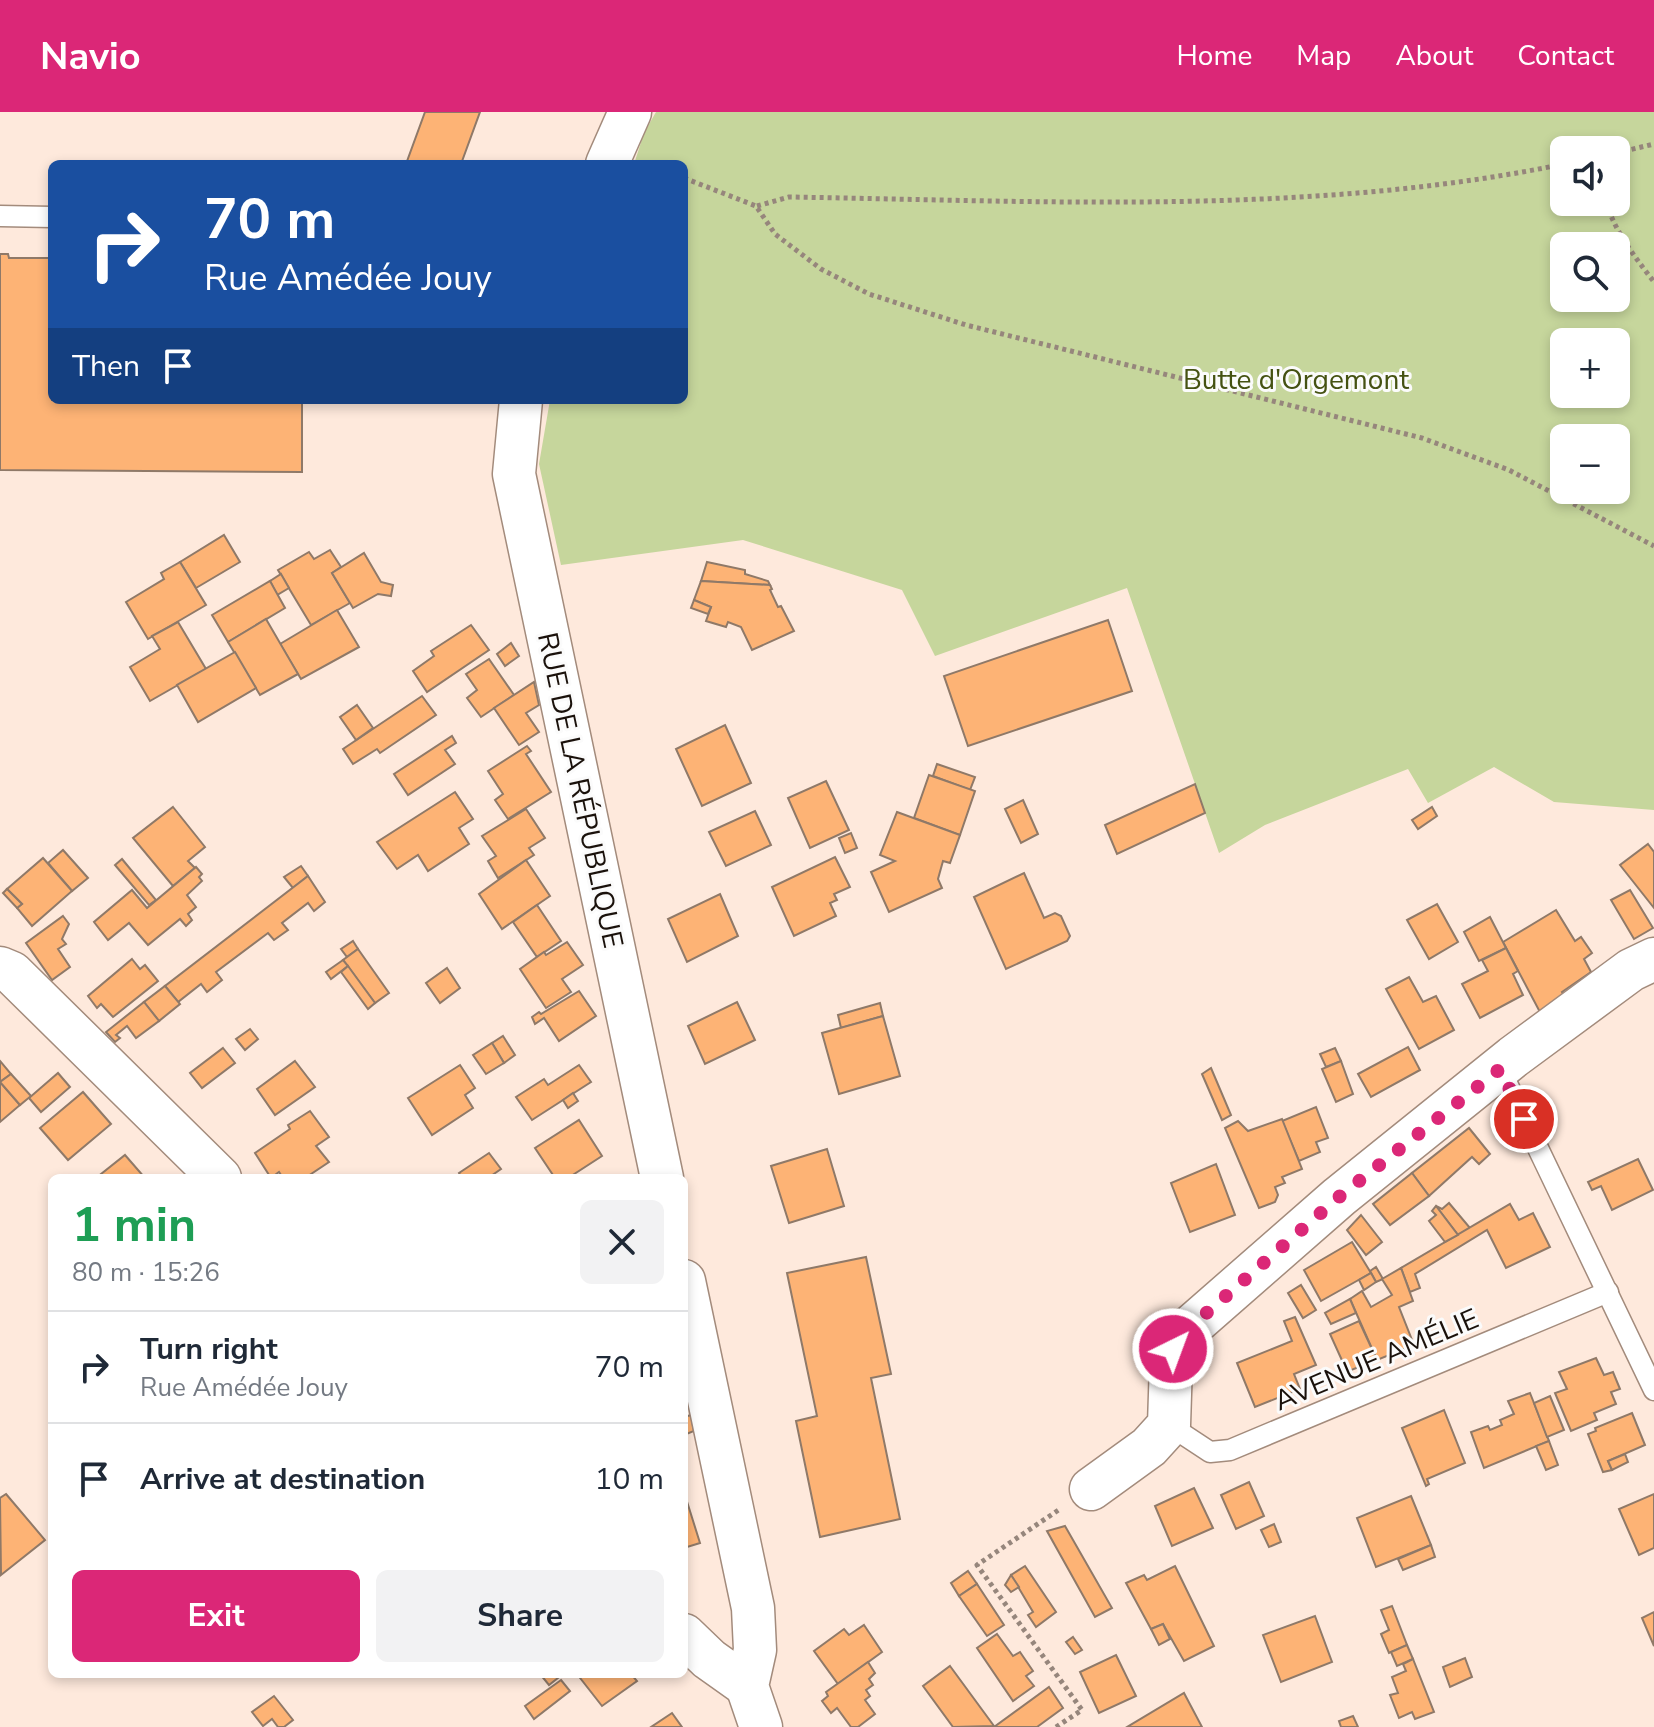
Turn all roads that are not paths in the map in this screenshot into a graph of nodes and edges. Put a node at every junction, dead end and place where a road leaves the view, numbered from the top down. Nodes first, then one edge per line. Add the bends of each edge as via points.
1 (630, 112) edge
2 (609, 160) edge
3 (0, 216) edge
4 (48, 217) edge
5 (521, 404) edge
6 (1654, 959) edge
7 (0, 968) edge
8 (1500, 1069) junction
9 (216, 1174) edge
10 (661, 1174) edge
11 (1608, 1292) junction
12 (688, 1300) edge
13 (1654, 1390) edge
14 (1169, 1425) junction
15 (1091, 1489) road end
16 (688, 1639) edge
17 (747, 1686) junction
18 (761, 1727) edge

1 - 2 street
3 - 4 lane
5 - 10 street, RUE DE LA RÉPUBLIQUE via 514,474
6 - 8 street via 1631,970
7 - 9 street via 12,973
8 - 11 lane
8 - 14 street via 1339,1197 1179,1337 1171,1363
11 - 13 lane
11 - 14 lane, AVENUE AMÉLIE via 1230,1450 1210,1452
12 - 17 street via 753,1608 755,1650
14 - 15 street via 1149,1447
16 - 17 street
17 - 18 street

